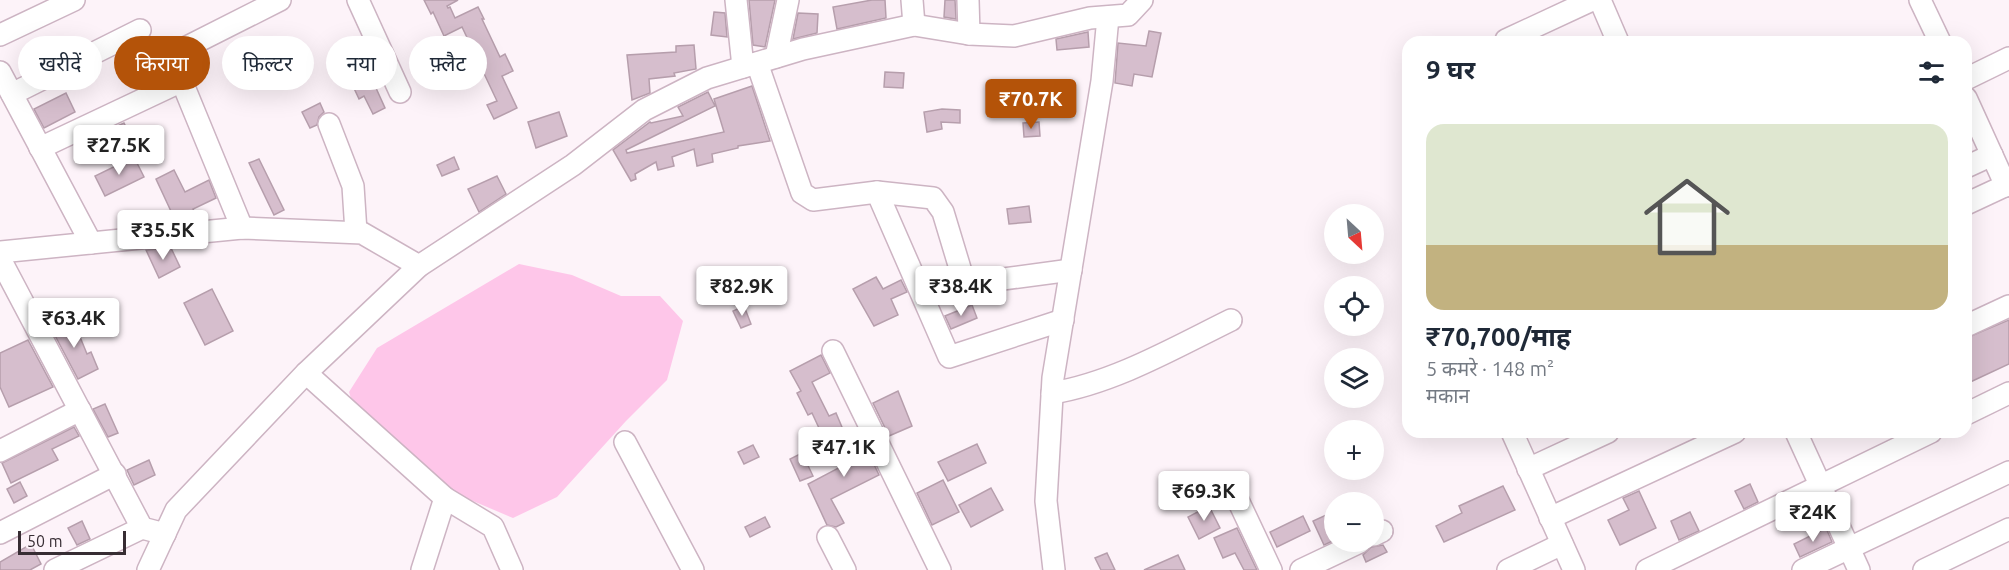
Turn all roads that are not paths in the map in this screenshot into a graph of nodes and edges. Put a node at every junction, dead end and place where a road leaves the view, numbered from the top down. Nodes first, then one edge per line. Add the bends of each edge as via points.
1 (74, 0) edge
2 (280, 0) edge
3 (358, 0) edge
4 (736, 0) edge
5 (788, 0) edge
6 (912, 0) edge
7 (968, 0) edge
8 (1142, 0) edge
9 (1592, 0) edge
10 (1600, 0) edge
11 (1920, 0) edge
12 (1097, 11) edge
13 (914, 25) junction
14 (140, 30) dead end
15 (969, 34) junction
16 (0, 35) edge
17 (210, 36) edge
18 (1515, 36) edge
19 (1615, 36) edge
20 (1937, 36) edge
21 (2009, 58) edge
22 (759, 62) junction
23 (0, 72) edge
24 (1972, 76) edge
25 (163, 90) edge
26 (186, 90) edge
27 (399, 92) dead end
28 (12, 94) junction
29 (1972, 111) edge
30 (329, 124) dead end
31 (40, 148) junction
32 (1992, 155) junction
33 (1972, 164) edge
34 (2007, 185) edge
35 (877, 192) junction
36 (1972, 201) edge
37 (242, 228) junction
38 (356, 232) junction
39 (91, 243) junction
40 (0, 252) edge
41 (0, 259) edge
42 (419, 266) junction
43 (1071, 270) junction
44 (2009, 306) edge
45 (1063, 320) junction
46 (1231, 320) dead end
47 (1972, 323) edge
48 (833, 351) dead end
49 (306, 373) junction
50 (1052, 393) junction
51 (2009, 393) edge
52 (80, 410) junction
53 (1972, 411) edge
54 (1515, 438) edge
55 (1595, 438) edge
56 (1722, 438) edge
57 (1799, 438) edge
58 (1919, 438) edge
59 (625, 442) dead end
60 (0, 451) edge
61 (1528, 470) junction
62 (2009, 472) edge
63 (115, 474) junction
64 (1821, 487) junction
65 (446, 498) junction
66 (1238, 498) dead end
67 (1550, 518) junction
68 (142, 528) junction
69 (2009, 529) edge
70 (0, 533) edge
71 (165, 534) junction
72 (828, 537) dead end
73 (1562, 544) junction
74 (1849, 547) junction
75 (1338, 562) edge
76 (938, 569) edge
77 (55, 570) edge
78 (148, 570) edge
79 (423, 570) edge
80 (512, 570) edge
81 (693, 570) edge
82 (845, 570) edge
83 (1054, 570) edge
84 (1271, 570) edge
85 (1301, 570) edge
86 (1508, 570) edge
87 (1574, 570) edge
88 (1647, 570) edge
89 (1803, 570) edge
90 (1859, 570) edge
91 (1924, 570) edge

1 - 16 street
2 - 17 street
3 - 27 street
4 - 22 street
5 - 22 street
6 - 13 street
7 - 15 street
8 - 12 street via 1128,15
9 - 18 street
10 - 19 street
11 - 20 street
12 - 15 street via 1014,36
12 - 43 street via 1102,81
13 - 15 street
13 - 22 street
14 - 28 street
21 - 24 street
22 - 35 street via 802,192 813,200
22 - 42 street via 707,78 645,110 573,165
23 - 28 street
25 - 31 street
26 - 37 street
28 - 31 street
29 - 32 street
30 - 38 street via 353,186
31 - 39 street
32 - 33 street
32 - 34 street
34 - 36 street
35 - 43 street via 933,198 943,212 962,275 972,280
35 - 45 street via 950,357
37 - 38 street
37 - 39 street
38 - 42 street
39 - 40 street
41 - 52 street
42 - 49 street
43 - 45 street
44 - 47 street
45 - 50 street
46 - 50 street via 1120,372 1072,390
48 - 76 street
49 - 65 street
49 - 71 street via 176,510
50 - 83 street via 1046,501
51 - 53 street
52 - 60 street
52 - 63 street
54 - 61 street
55 - 61 street
56 - 67 street
57 - 64 street
58 - 64 street
59 - 81 street
61 - 67 street
62 - 74 street
63 - 68 street
63 - 70 street
64 - 74 street
64 - 88 street
65 - 79 street
65 - 80 street via 493,527
66 - 84 street
67 - 73 street
68 - 71 street
68 - 77 street
69 - 91 street
71 - 78 street
72 - 82 street
73 - 86 street
73 - 87 street
74 - 89 street
74 - 90 street
75 - 85 street

